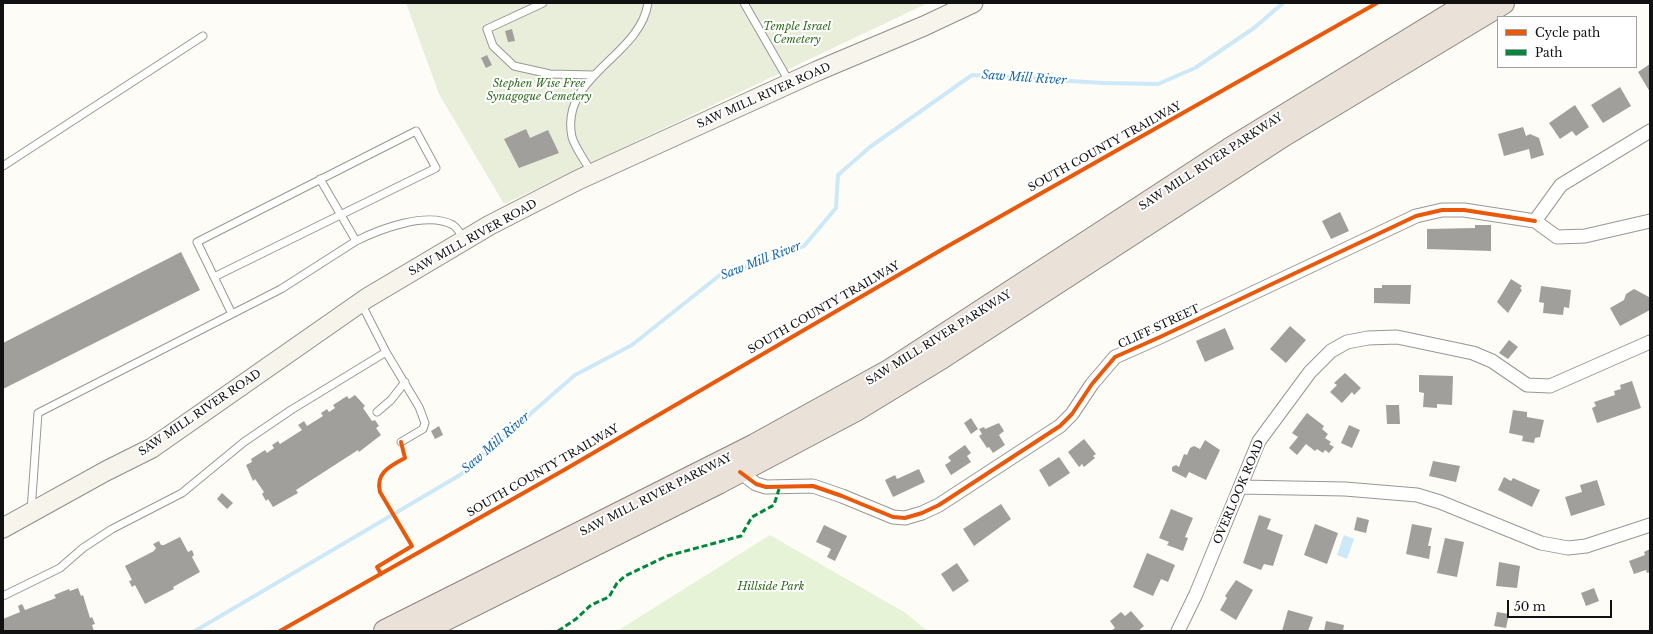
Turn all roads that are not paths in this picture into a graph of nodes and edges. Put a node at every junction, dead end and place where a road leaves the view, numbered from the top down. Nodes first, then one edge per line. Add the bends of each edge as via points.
1 (543, 3) edge
2 (648, 3) edge
3 (744, 3) edge
4 (973, 3) edge
5 (1469, 3) edge
6 (1503, 3) edge
7 (202, 36) dead end
8 (593, 75) junction
9 (790, 84) junction
10 (1650, 131) edge
11 (3, 166) edge
12 (592, 174) junction
13 (320, 179) junction
14 (340, 215) junction
15 (1535, 221) junction
16 (1650, 221) edge
17 (465, 240) junction
18 (356, 241) junction
19 (214, 277) junction
20 (361, 302) junction
21 (232, 314) junction
22 (1650, 342) edge
23 (386, 352) junction
24 (405, 382) junction
25 (377, 412) dead end
26 (401, 442) dead end
27 (740, 472) junction
28 (1240, 487) junction
29 (31, 513) junction
30 (1650, 525) edge
31 (3, 528) edge
32 (3, 596) edge
33 (385, 631) edge
34 (422, 631) edge
35 (1179, 631) edge

1 - 8 lane via 487,29 493,46 514,66 550,74
2 - 8 lane via 646,12 629,42
3 - 9 lane
4 - 9 main road, SAW MILL RIVER ROAD
5 - 33 highway, SAW MILL RIVER PARKWAY via 1261,130 931,344 850,393 729,459
6 - 27 highway, SAW MILL RIVER PARKWAY via 1284,135 935,362 854,411
7 - 11 lane
8 - 12 lane via 571,111 572,138
9 - 12 main road, SAW MILL RIVER ROAD
10 - 15 street via 1561,185
12 - 17 main road, SAW MILL RIVER ROAD
13 - 14 lane
13 - 14 lane via 416,131 436,168
13 - 19 lane via 197,242
14 - 18 lane
14 - 19 lane
15 - 16 street via 1557,237 1584,236
15 - 27 street, CLIFF STREET via 1464,210 1442,210 1416,216 1132,348 1115,357 1060,426 939,505 922,513 905,518 893,517 812,486 766,488
17 - 18 lane via 455,226 443,221 421,221 375,232
17 - 20 main road, SAW MILL RIVER ROAD
18 - 21 lane via 281,289
19 - 21 lane
20 - 23 lane
20 - 29 main road, SAW MILL RIVER ROAD via 152,448
21 - 29 lane via 38,413
22 - 28 street, OVERLOOK ROAD via 1550,386 1541,387 1527,385 1492,361 1473,353 1396,337 1347,342 1331,351 1310,372 1259,441
23 - 24 lane
23 - 32 lane via 244,442 182,493 112,529 83,548 60,568
24 - 25 lane via 391,400
24 - 26 lane via 425,424 423,429
27 - 34 highway, SAW MILL RIVER PARKWAY
28 - 30 street via 1345,489 1417,495 1541,543 1568,548 1586,546
28 - 35 street, OVERLOOK ROAD
29 - 31 main road, SAW MILL RIVER ROAD

